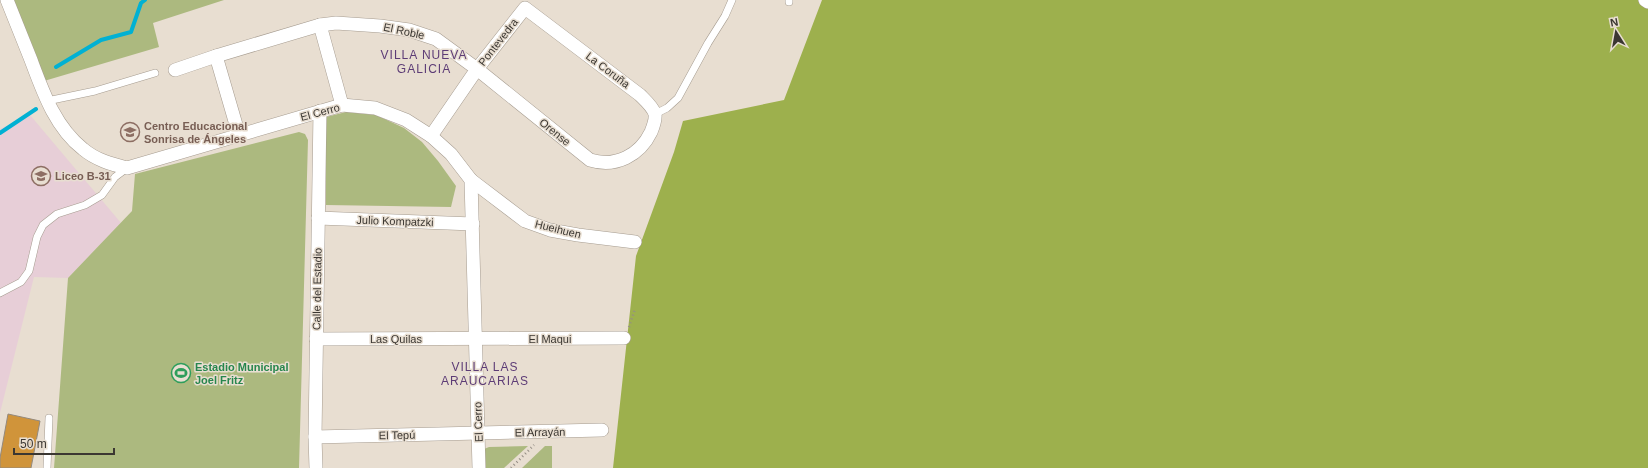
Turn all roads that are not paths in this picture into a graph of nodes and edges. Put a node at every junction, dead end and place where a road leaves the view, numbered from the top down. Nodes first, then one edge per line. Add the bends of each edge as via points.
1 (7, 0) edge
2 (732, 0) edge
3 (1645, 0) edge
4 (1648, 2) edge
5 (525, 8) joint
6 (320, 25) junction
7 (216, 56) junction
8 (477, 69) junction
9 (175, 70) dead end
10 (155, 73) dead end
11 (47, 101) junction
12 (342, 105) junction
13 (320, 111) junction
14 (655, 114) junction
15 (239, 135) junction
16 (432, 136) junction
17 (127, 168) junction
18 (471, 180) junction
19 (318, 218) junction
20 (473, 224) junction
21 (635, 242) dead end
22 (0, 293) edge
23 (624, 338) road end
24 (316, 339) junction
25 (476, 339) junction
26 (49, 418) dead end
27 (602, 430) dead end
28 (479, 433) junction
29 (315, 437) junction
30 (47, 468) edge
31 (316, 468) edge
32 (479, 468) edge

1 - 11 street
2 - 14 lane via 678,98
3 - 4 street
5 - 8 street, Pontevedra
5 - 14 street, La Coruña via 640,94
6 - 7 street, El Roble
6 - 8 street, El Roble via 336,23 380,26 423,34 436,39
6 - 12 street
7 - 9 street, El Roble
7 - 15 street
8 - 14 street, Orense via 590,160 604,163 631,156 640,149 652,129
8 - 16 street, Pontevedra
10 - 11 lane via 95,91
11 - 17 street via 73,140 83,149 110,164
12 - 13 street, El Cerro
12 - 16 street, El Cerro via 375,108 406,120
13 - 15 street, El Cerro
13 - 19 street, Calle del Estadio
15 - 17 street, El Cerro
16 - 18 street, El Cerro via 451,154
17 - 22 lane via 115,177 102,195 57,214 43,225 37,237 29,271 21,282
18 - 20 street, El Cerro
18 - 21 street, Hueihuen via 525,220 550,230
19 - 20 street, Julio Kompatzki
19 - 24 street, Calle del Estadio
20 - 25 street, El Cerro
23 - 25 street, El Maqui
24 - 25 street, Las Quilas
24 - 29 street, Calle del Estadio
25 - 28 street, El Cerro
26 - 30 lane
27 - 28 street, El Arrayán
28 - 29 street, El Tepú
28 - 32 street, El Cerro
29 - 31 street, Calle del Estadio

